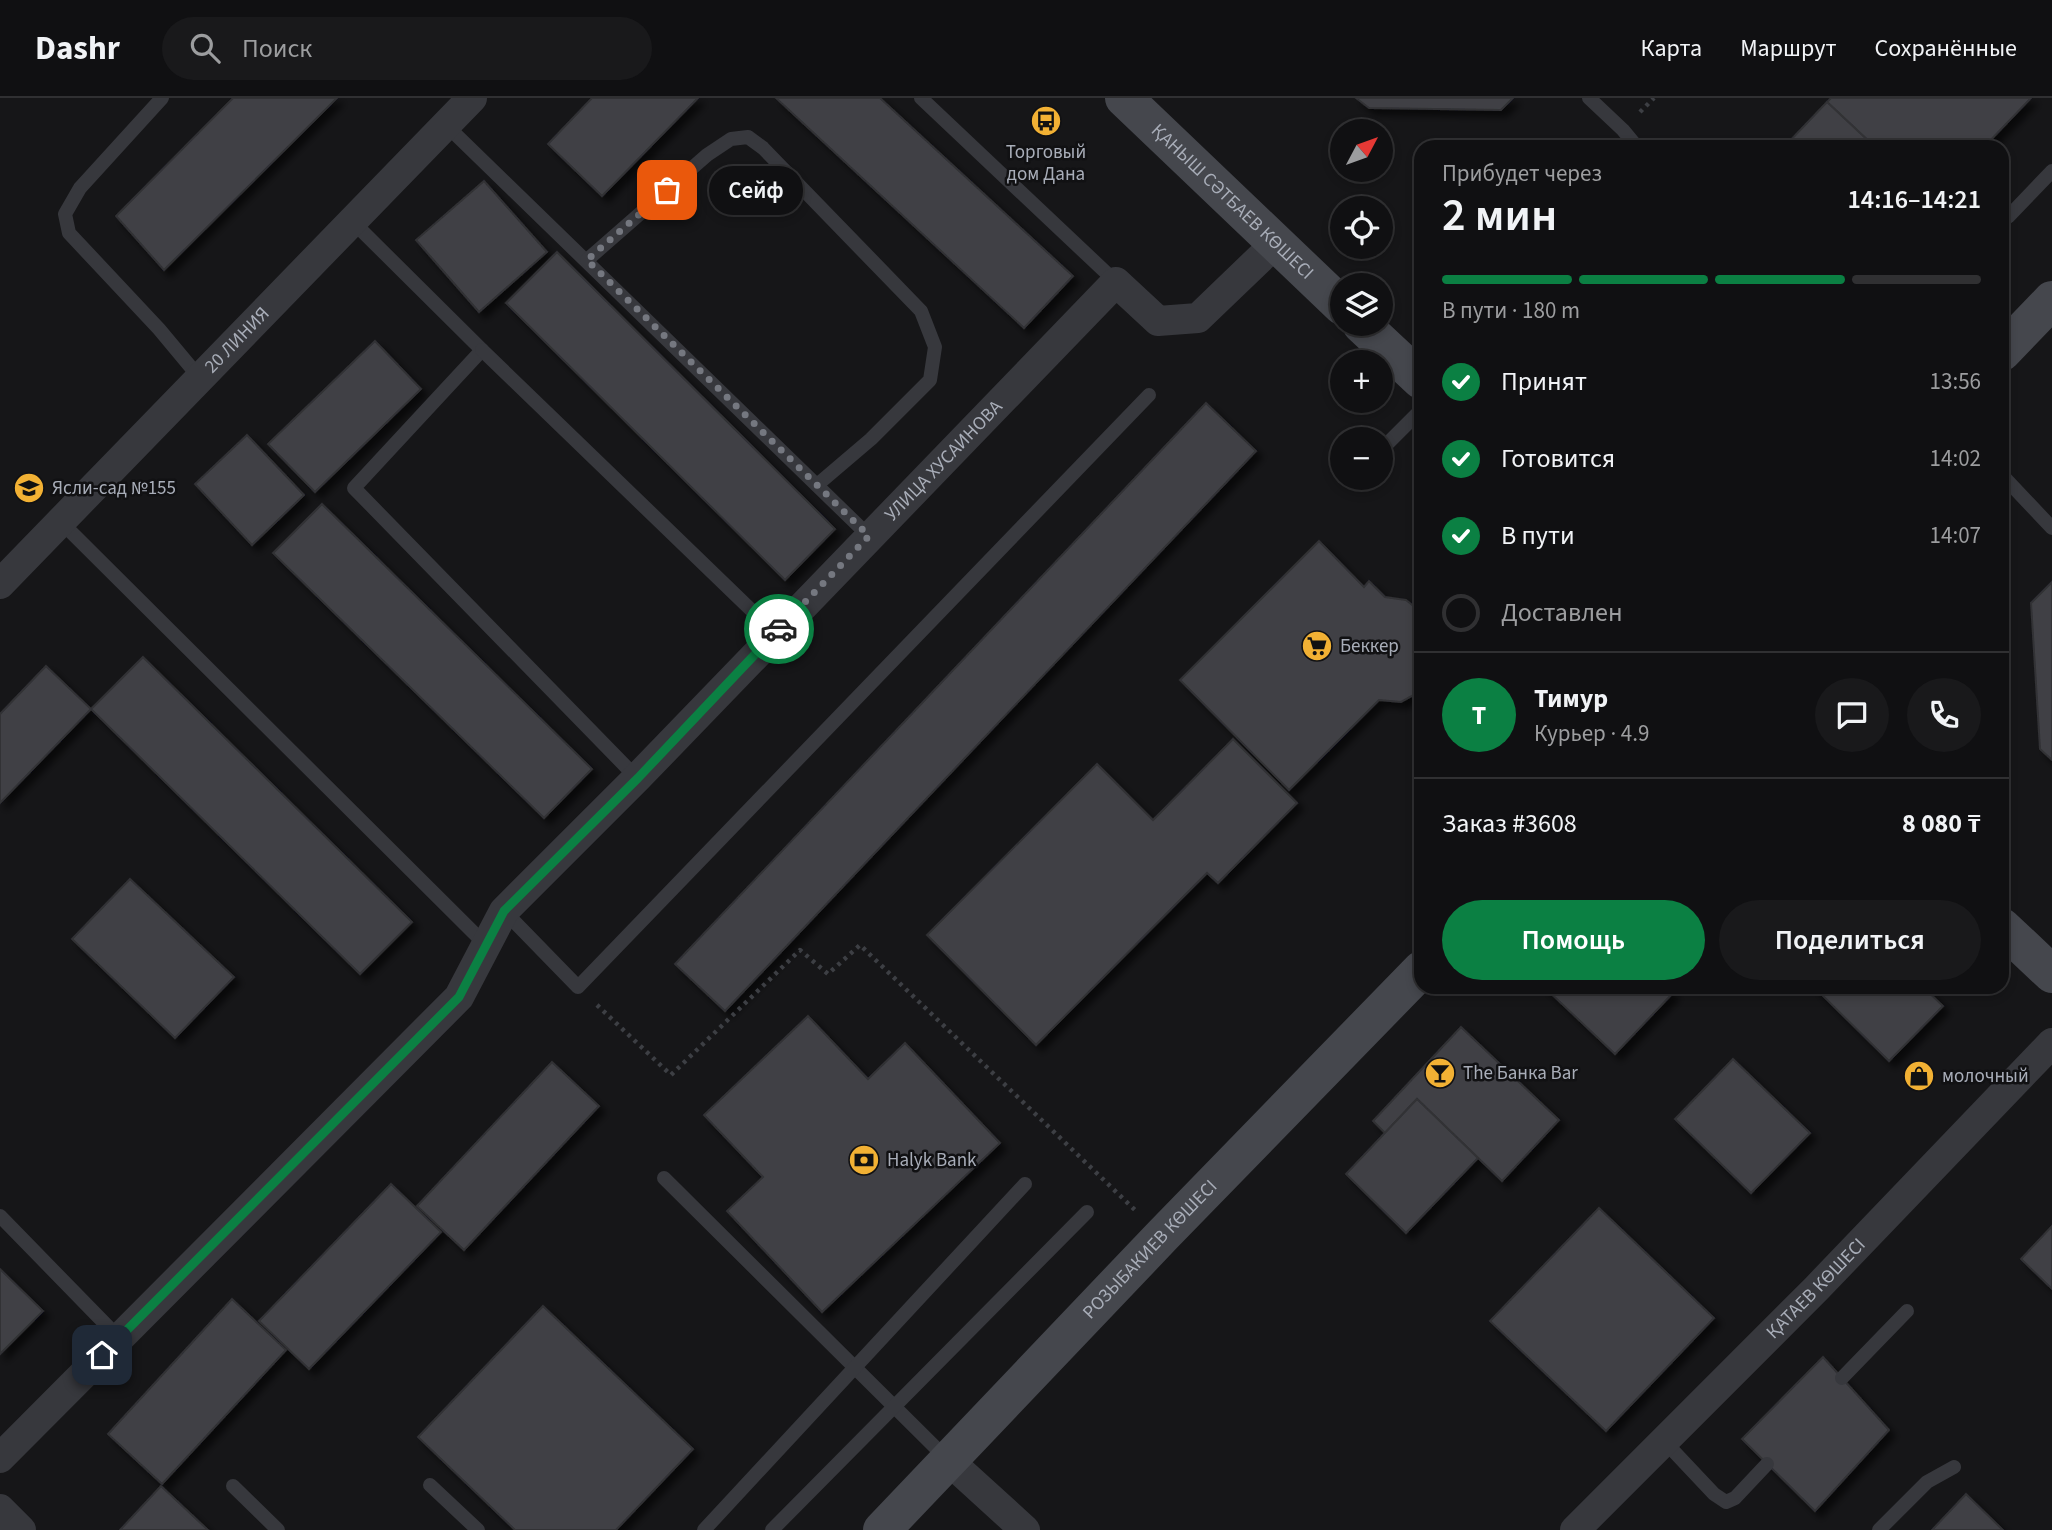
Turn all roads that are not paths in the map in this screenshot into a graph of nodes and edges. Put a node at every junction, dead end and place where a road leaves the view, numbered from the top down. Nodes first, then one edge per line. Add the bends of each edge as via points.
1 (162, 98) edge
2 (472, 98) edge
3 (921, 98) edge
4 (1124, 98) edge
5 (1589, 98) edge
6 (446, 125) junction
7 (1631, 140) edge
8 (2052, 171) edge
9 (2009, 216) edge
10 (353, 222) junction
11 (1276, 243) junction
12 (587, 260) junction
13 (1116, 282) junction
14 (1330, 295) edge
15 (2052, 300) edge
16 (1374, 336) edge
17 (2009, 345) edge
18 (482, 350) junction
19 (1414, 373) edge
20 (199, 377) junction
21 (1149, 395) dead end
22 (1414, 417) edge
23 (1393, 438) edge
24 (2009, 482) edge
25 (817, 485) junction
26 (60, 522) junction
27 (2052, 528) edge
28 (869, 536) junction
29 (2, 577) edge
30 (775, 633) junction
31 (638, 778) junction
32 (504, 911) junction
33 (2009, 934) edge
34 (486, 945) junction
35 (2052, 974) edge
36 (1414, 977) edge
37 (2052, 1043) edge
38 (664, 1178) dead end
39 (1025, 1184) dead end
40 (1087, 1212) dead end
41 (0, 1216) edge
42 (1907, 1311) dead end
43 (119, 1338) junction
44 (856, 1366) junction
45 (1842, 1378) dead end
46 (893, 1405) junction
47 (1665, 1442) junction
48 (0, 1458) edge
49 (947, 1460) junction
50 (1767, 1464) dead end
51 (1954, 1467) dead end
52 (430, 1485) dead end
53 (233, 1486) dead end
54 (0, 1509) edge
55 (21, 1530) edge
56 (278, 1530) edge
57 (478, 1530) edge
58 (704, 1530) edge
59 (772, 1530) edge
60 (882, 1530) edge
61 (1025, 1530) edge
62 (1576, 1530) edge
63 (1879, 1530) edge

1 - 20 lane via 80,188 65,214 69,233
2 - 6 street, 20 ЛИНИЯ
3 - 13 lane
4 - 11 main road, ҚАНЫШ СӘТБАЕВ КӨШЕСІ
5 - 7 lane
6 - 10 street, 20 ЛИНИЯ
6 - 12 lane
8 - 9 lane
10 - 18 lane
10 - 20 street, 20 ЛИНИЯ
11 - 13 street via 1198,318 1158,321
11 - 14 main road, ҚАНЫШ СӘТБАЕВ КӨШЕСІ
12 - 25 lane
12 - 25 lane via 731,139 748,137 763,148 921,311 935,347 930,380
13 - 28 street, УЛИЦА ХУСАИНОВА
15 - 17 main road
16 - 19 main road
18 - 30 lane
18 - 31 lane via 354,488
20 - 26 street, 20 ЛИНИЯ
21 - 32 lane via 579,987
22 - 23 lane
24 - 27 lane
25 - 28 lane
26 - 29 street, 20 ЛИНИЯ
26 - 34 lane
28 - 30 street, УЛИЦА ХУСАИНОВА
30 - 31 street, УЛИЦА ХУСАИНОВА
31 - 32 street, УЛИЦА ХУСАИНОВА
32 - 34 street, УЛИЦА ХУСАИНОВА
33 - 35 main road
34 - 43 street, УЛИЦА ХУСАИНОВА via 459,997
36 - 49 main road, РОЗЫБАКИЕВ КӨШЕСІ
37 - 47 street, ҚАТАЕВ КӨШЕСІ
38 - 44 lane
39 - 44 lane
40 - 46 lane
41 - 43 lane
42 - 45 lane
43 - 48 street, УЛИЦА ХУСАИНОВА
44 - 46 lane
44 - 58 lane
46 - 49 lane
46 - 59 lane
47 - 50 lane via 1726,1502
47 - 62 street, ҚАТАЕВ КӨШЕСІ
49 - 60 main road, РОЗЫБАКИЕВ КӨШЕСІ
49 - 61 street
51 - 63 lane via 1927,1482
52 - 57 lane
53 - 56 lane
54 - 55 street

